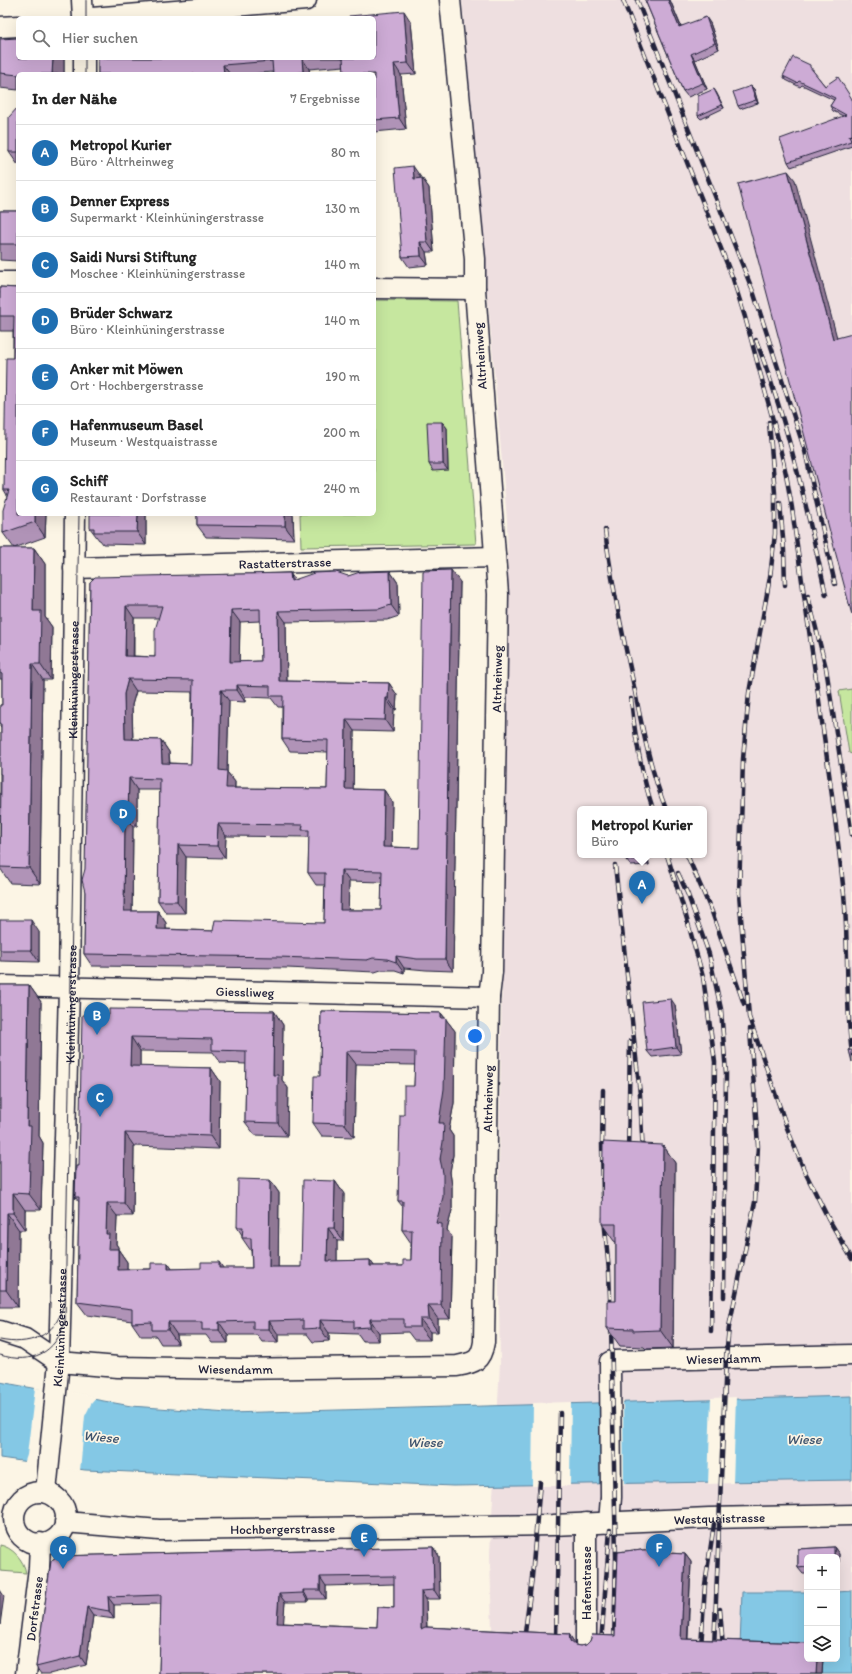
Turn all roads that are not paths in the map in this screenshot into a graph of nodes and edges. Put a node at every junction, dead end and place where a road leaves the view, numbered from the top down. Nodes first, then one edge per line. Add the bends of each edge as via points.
1 (82, 0) edge
2 (306, 0) edge
3 (450, 0) edge
4 (83, 16) edge
5 (116, 16) edge
6 (16, 26) edge
7 (0, 27) edge
8 (84, 60) edge
9 (84, 72) edge
10 (0, 282) edge
11 (16, 282) edge
12 (376, 288) edge
13 (474, 289) junction
14 (76, 516) edge
15 (495, 557) junction
16 (74, 568) junction
17 (0, 986) edge
18 (69, 989) junction
19 (489, 997) junction
20 (0, 1331) edge
21 (852, 1355) edge
22 (478, 1358) joint
23 (59, 1371) junction
24 (47, 1487) junction
25 (852, 1515) edge
26 (7, 1519) edge
27 (65, 1522) junction
28 (586, 1523) junction
29 (609, 1523) junction
30 (40, 1543) junction
31 (586, 1643) edge
32 (26, 1674) edge

1 - 4 street
2 - 5 street
3 - 13 street, Altrheinweg via 474,259
6 - 7 street
8 - 9 street
10 - 11 street
12 - 13 street
13 - 15 street, Altrheinweg
14 - 16 street, Kleinhüningerstrasse
15 - 16 street, Rastatterstrasse
15 - 19 street, Altrheinweg via 498,594 492,972
16 - 18 street, Kleinhüningerstrasse
17 - 18 street, Giessliweg
18 - 19 street, Giessliweg
18 - 23 street, Kleinhüningerstrasse
19 - 22 street, Altrheinweg via 484,1342
20 - 23 street, Wiesendamm via 25,1339
21 - 29 street, Wiesendamm via 610,1362
22 - 23 street, Wiesendamm via 457,1366 239,1369 118,1367
23 - 24 street, Kleinhüningerstrasse
24 - 26 street via 26,1496
24 - 27 street via 64,1507
25 - 29 street, Westquaistrasse
26 - 30 street via 26,1539
27 - 28 street, Hochbergerstrasse via 159,1530
27 - 30 street via 59,1535
28 - 29 street, Westquaistrasse
28 - 31 street, Hafenstrasse
30 - 32 street, Dorfstrasse

